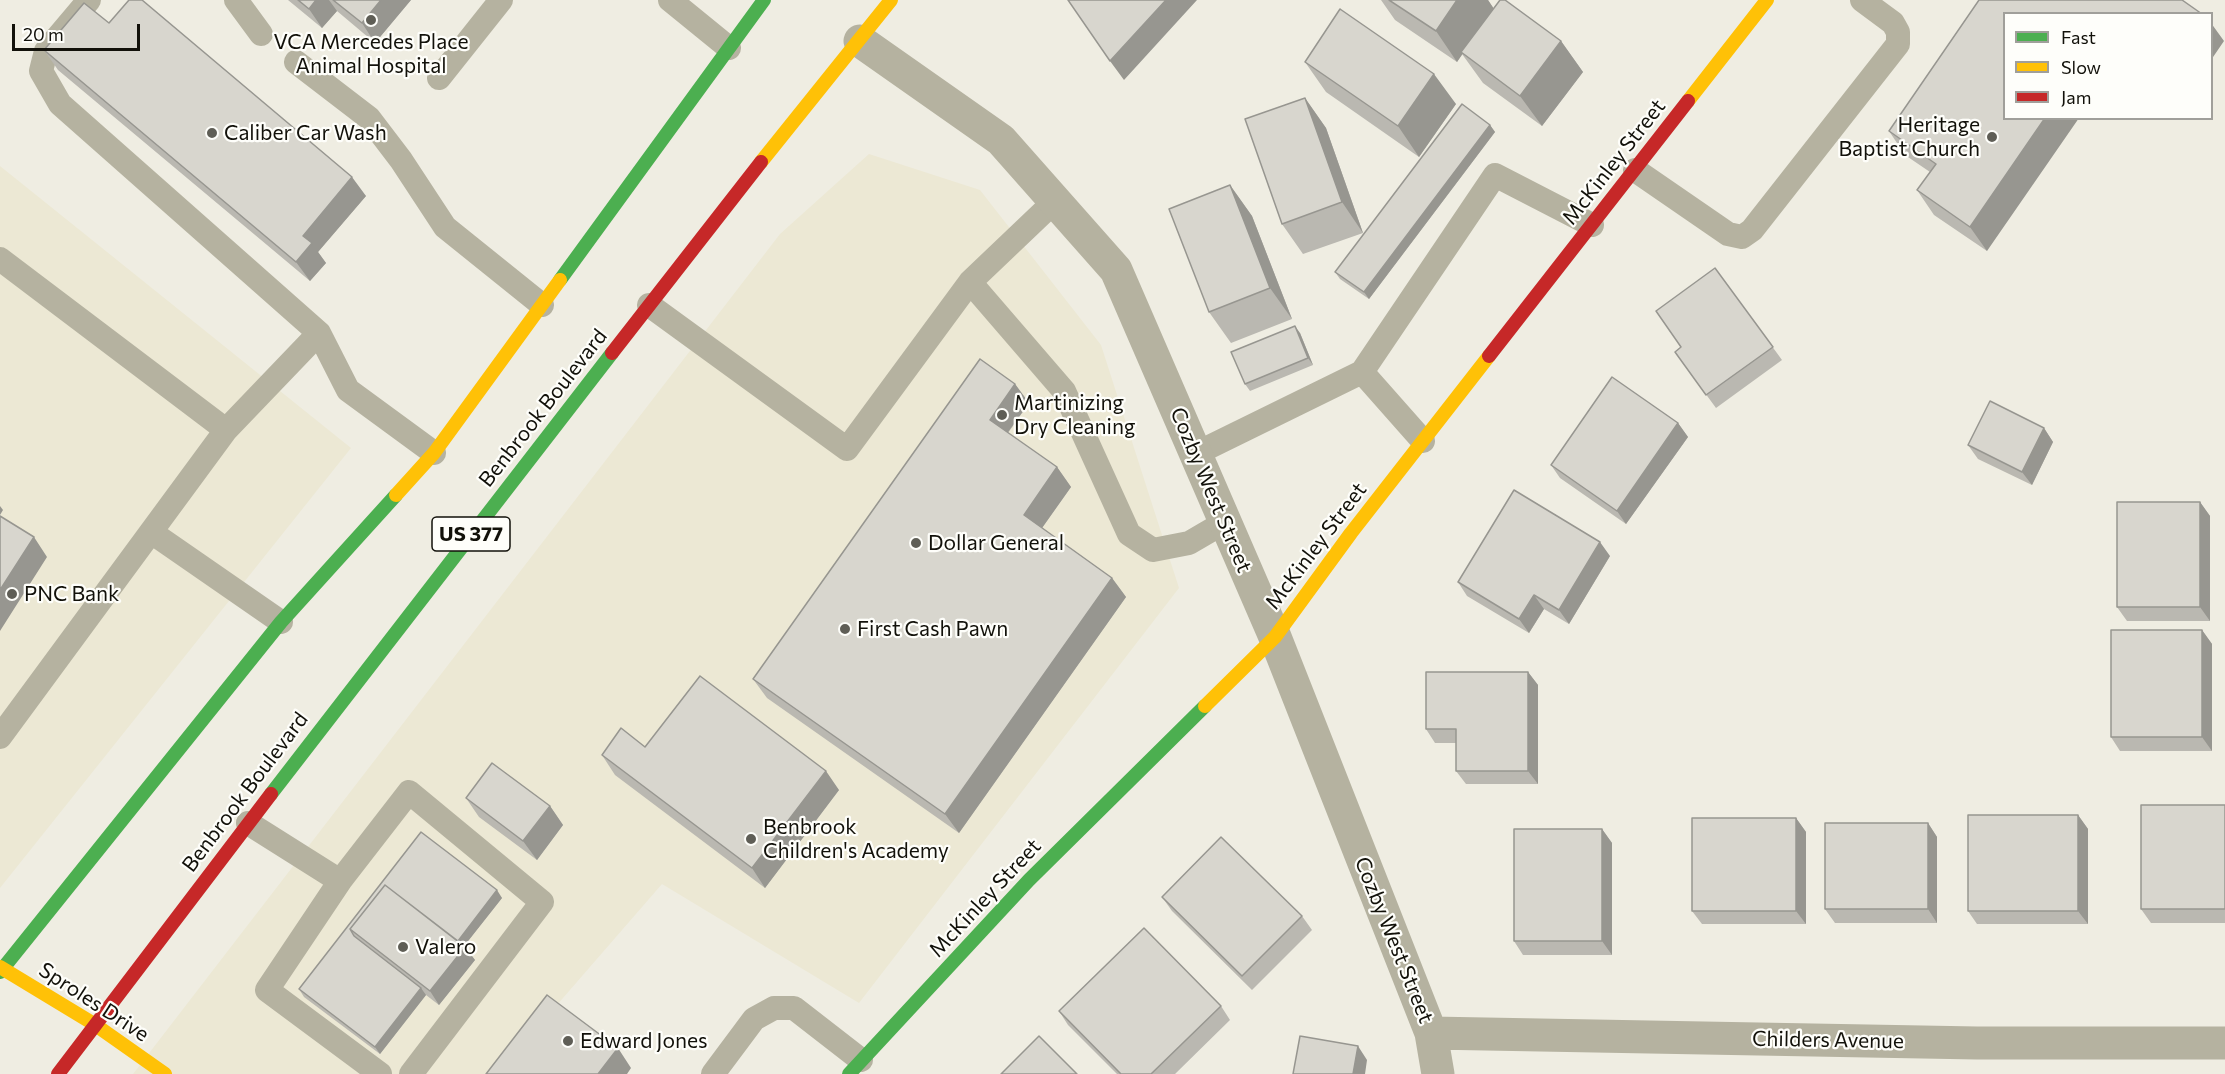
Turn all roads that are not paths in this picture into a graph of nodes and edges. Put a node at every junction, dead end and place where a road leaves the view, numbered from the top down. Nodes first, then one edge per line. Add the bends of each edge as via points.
1 (89, 0) edge
2 (236, 0) edge
3 (501, 0) edge
4 (670, 0) edge
5 (764, 0) edge
6 (891, 0) edge
7 (1767, 0) edge
8 (1862, 0) edge
9 (261, 34) dead end
10 (860, 41) junction
11 (729, 48) junction
12 (296, 62) dead end
13 (439, 78) dead end
14 (1635, 170) junction
15 (1055, 201) junction
16 (1592, 225) junction
17 (0, 259) edge
18 (970, 282) junction
19 (542, 305) junction
20 (649, 305) junction
21 (319, 333) junction
22 (1362, 372) junction
23 (226, 430) junction
24 (1423, 441) junction
25 (434, 453) junction
26 (1195, 454) junction
27 (1225, 522) junction
28 (151, 532) junction
29 (281, 622) junction
30 (1275, 637) junction
31 (0, 737) edge
32 (248, 823) junction
33 (340, 881) junction
34 (1, 969) edge
35 (94, 1024) junction
36 (1431, 1033) junction
37 (2225, 1043) edge
38 (855, 1067) edge
39 (58, 1074) edge
40 (165, 1074) edge
41 (380, 1074) edge
42 (411, 1074) edge
43 (713, 1074) edge
44 (1438, 1074) edge

1 - 21 lane via 46,51 41,71 60,104
2 - 9 lane
3 - 13 lane
4 - 11 lane
5 - 11 main road
6 - 10 main road, Benbrook Boulevard / US 377
7 - 14 main road, McKinley Street
8 - 14 lane via 1893,23 1898,44 1752,230 1742,237 1728,234
10 - 15 street, Cozby West Street via 1001,140
10 - 20 main road, Benbrook Boulevard / US 377
11 - 19 main road
12 - 19 lane via 369,118 445,227
14 - 16 main road, McKinley Street
15 - 18 lane
15 - 26 street, Cozby West Street via 1116,270
16 - 22 lane via 1495,175
16 - 24 main road, McKinley Street
17 - 23 lane
18 - 20 lane via 847,449
18 - 27 lane via 1064,391 1129,534 1153,550 1189,543
19 - 25 main road
20 - 32 main road, Benbrook Boulevard / US 377
21 - 23 lane
21 - 25 lane via 348,390
22 - 24 lane
22 - 26 lane
23 - 28 lane
24 - 30 main road, McKinley Street
25 - 29 main road
26 - 27 street, Cozby West Street
27 - 30 street, Cozby West Street
28 - 29 lane
28 - 31 lane
29 - 34 main road
30 - 36 street, Cozby West Street
30 - 38 main road, McKinley Street via 1029,880
32 - 33 lane
32 - 35 main road, Benbrook Boulevard / US 377
33 - 41 lane via 267,990
33 - 42 lane via 409,792 542,903
34 - 35 main road, Sproles Drive
35 - 39 main road, Benbrook Boulevard / US 377
35 - 40 main road, Sproles Drive
36 - 37 street, Childers Avenue via 1977,1043
36 - 44 street, Cozby West Street
38 - 43 lane via 794,1008 774,1008 754,1019

